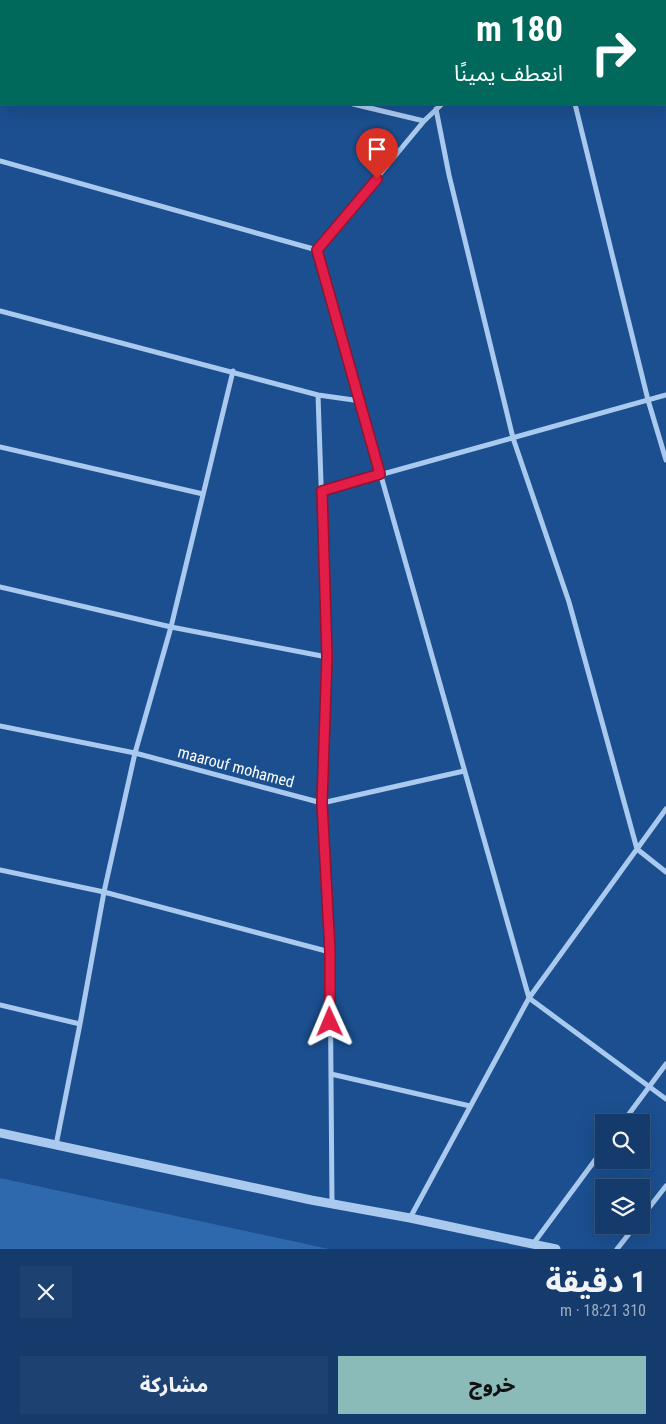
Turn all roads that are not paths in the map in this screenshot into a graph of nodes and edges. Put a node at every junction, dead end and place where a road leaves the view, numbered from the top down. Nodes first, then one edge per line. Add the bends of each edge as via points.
1 (357, 105) edge
2 (441, 105) edge
3 (575, 105) edge
4 (436, 109) junction
5 (424, 122) junction
6 (0, 161) edge
7 (317, 250) junction
8 (0, 311) edge
9 (233, 371) junction
10 (318, 395) junction
11 (666, 395) edge
12 (648, 400) junction
13 (361, 402) junction
14 (513, 438) junction
15 (0, 447) edge
16 (666, 460) edge
17 (380, 474) junction
18 (322, 491) junction
19 (202, 494) junction
20 (0, 588) edge
21 (170, 627) junction
22 (327, 657) junction
23 (0, 726) edge
24 (135, 753) junction
25 (464, 772) junction
26 (322, 803) junction
27 (666, 809) edge
28 (637, 849) junction
29 (0, 870) edge
30 (666, 872) edge
31 (104, 892) junction
32 (330, 952) junction
33 (529, 998) junction
34 (0, 1005) edge
35 (80, 1024) junction
36 (666, 1064) edge
37 (331, 1074) junction
38 (649, 1086) junction
39 (666, 1099) edge
40 (470, 1106) junction
41 (629, 1114) edge
42 (0, 1133) edge
43 (56, 1146) junction
44 (595, 1160) edge
45 (666, 1186) edge
46 (332, 1204) junction
47 (650, 1206) edge
48 (410, 1218) junction
49 (629, 1234) edge
50 (533, 1244) junction
51 (556, 1249) edge
52 (618, 1249) edge

1 - 5 street
2 - 4 street
3 - 12 street
4 - 5 street
4 - 14 street
5 - 7 street
6 - 7 street
7 - 13 street
8 - 9 street
9 - 10 street
9 - 19 street
10 - 13 street
10 - 18 street
11 - 12 street
12 - 14 street
12 - 16 street
13 - 17 street
14 - 17 street
14 - 28 street via 569,602
15 - 19 street
17 - 18 street
17 - 25 street
18 - 22 street
19 - 21 street
20 - 21 street
21 - 22 street
21 - 24 street
22 - 26 street
23 - 24 street, maarouf mohamed
24 - 26 street, maarouf mohamed
24 - 31 street
25 - 26 street, maarouf mohamed
25 - 33 street
26 - 32 street
27 - 28 street
28 - 30 street
28 - 33 street
29 - 31 street
31 - 32 street
31 - 35 street
32 - 37 street
33 - 38 street
33 - 40 street
34 - 35 street
35 - 43 street
36 - 38 street
37 - 40 street
37 - 46 street
38 - 39 street
38 - 41 street
40 - 48 street
42 - 43 street
43 - 46 street
44 - 50 street
45 - 47 street
46 - 48 street
48 - 50 street
49 - 52 street
50 - 51 street

